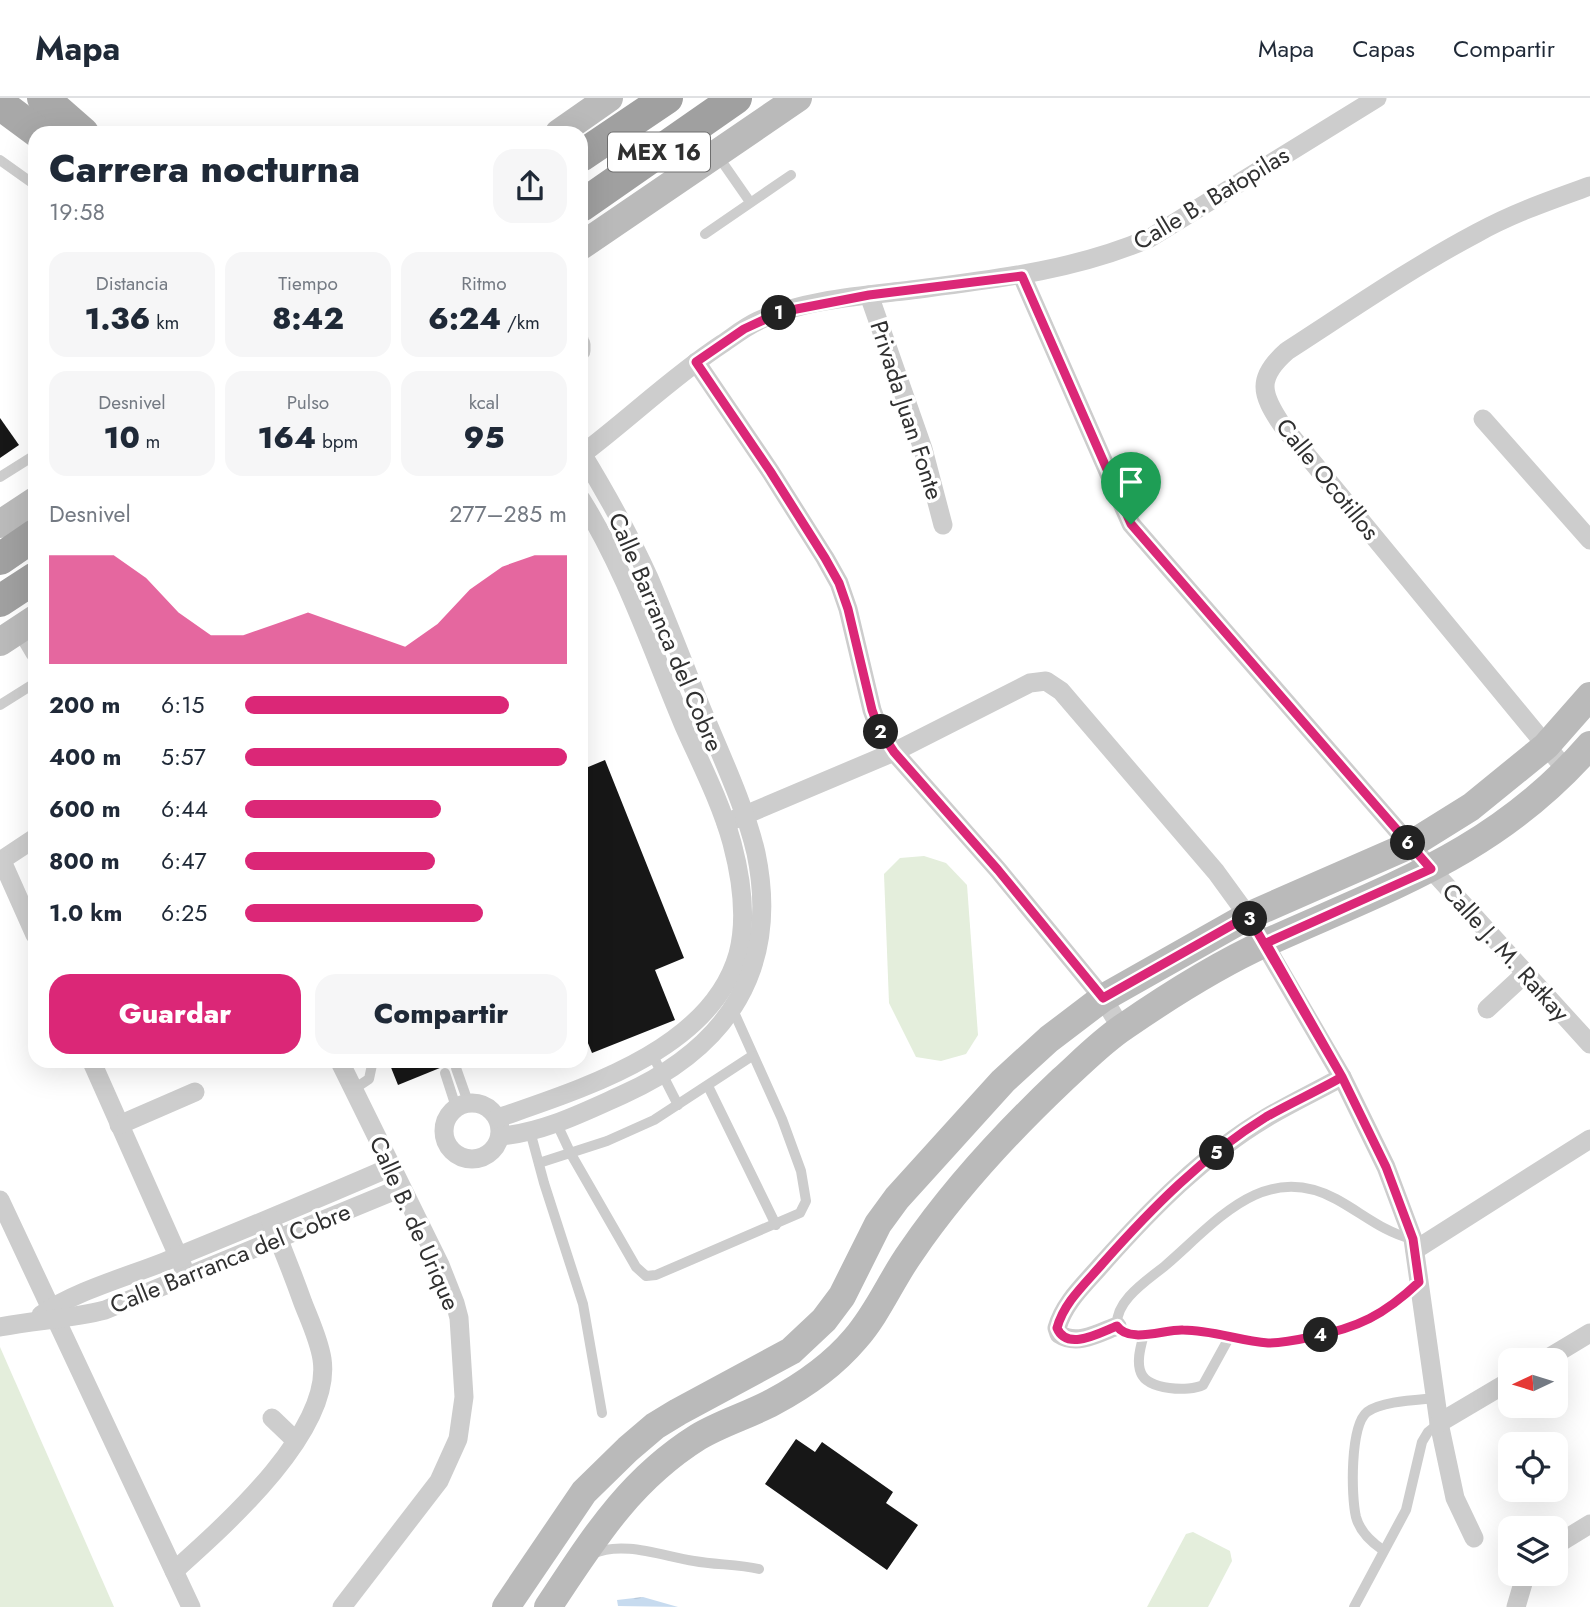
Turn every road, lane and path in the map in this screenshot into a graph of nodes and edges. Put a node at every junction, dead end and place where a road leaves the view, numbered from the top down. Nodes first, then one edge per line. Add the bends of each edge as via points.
1 (43, 98) edge
2 (609, 98) edge
3 (667, 98) edge
4 (736, 98) edge
5 (798, 98) edge
6 (1377, 98) edge
7 (12, 104) edge
8 (32, 126) edge
9 (75, 126) edge
10 (569, 126) edge
11 (588, 151) edge
12 (717, 154) junction
13 (0, 160) edge
14 (791, 175) dead end
15 (28, 180) edge
16 (1590, 186) edge
17 (588, 201) edge
18 (750, 202) junction
19 (705, 234) dead end
20 (588, 241) edge
21 (1022, 276) junction
22 (869, 295) junction
23 (696, 362) junction
24 (1483, 419) dead end
25 (588, 448) edge
26 (28, 459) edge
27 (588, 466) edge
28 (0, 477) edge
29 (28, 505) edge
30 (588, 511) edge
31 (0, 524) edge
32 (943, 525) dead end
33 (28, 540) edge
34 (1590, 540) edge
35 (0, 559) edge
36 (649, 578) junction
37 (28, 583) edge
38 (627, 588) junction
39 (0, 601) edge
40 (28, 687) edge
41 (1590, 696) edge
42 (0, 705) edge
43 (1590, 744) edge
44 (1546, 746) junction
45 (894, 752) junction
46 (1567, 771) junction
47 (735, 819) junction
48 (28, 843) edge
49 (1410, 845) junction
50 (1, 861) edge
51 (1431, 869) junction
52 (1248, 916) junction
53 (28, 920) edge
54 (751, 933) junction
55 (1266, 943) junction
56 (1526, 973) junction
57 (1103, 998) junction
58 (1487, 1009) dead end
59 (733, 1010) junction
60 (1121, 1028) junction
61 (1590, 1044) edge
62 (652, 1054) junction
63 (752, 1056) junction
64 (95, 1068) edge
65 (344, 1068) edge
66 (371, 1068) edge
67 (456, 1068) dead end
68 (445, 1073) dead end
69 (664, 1074) junction
70 (1342, 1077) junction
71 (708, 1086) junction
72 (354, 1089) junction
73 (195, 1092) dead end
74 (462, 1105) junction
75 (678, 1105) junction
76 (555, 1121) junction
77 (120, 1125) junction
78 (499, 1127) junction
79 (530, 1131) junction
80 (1590, 1139) edge
81 (571, 1154) junction
82 (539, 1163) junction
83 (391, 1167) junction
84 (401, 1188) junction
85 (0, 1200) edge
86 (270, 1219) junction
87 (776, 1225) junction
88 (279, 1239) junction
89 (1414, 1245) junction
90 (178, 1256) junction
91 (187, 1276) junction
92 (1419, 1282) junction
93 (55, 1314) junction
94 (1117, 1326) junction
95 (0, 1327) edge
96 (1590, 1333) edge
97 (1144, 1334) junction
98 (1230, 1336) junction
99 (1565, 1348) edge
100 (1498, 1388) edge
101 (1436, 1398) junction
102 (602, 1413) dead end
103 (272, 1418) dead end
104 (1439, 1423) junction
105 (296, 1441) junction
106 (1590, 1524) edge
107 (1474, 1538) dead end
108 (1568, 1538) edge
109 (1383, 1550) junction
110 (579, 1560) junction
111 (759, 1569) dead end
112 (174, 1571) junction
113 (1522, 1586) edge
114 (191, 1607) edge
115 (342, 1607) edge
116 (506, 1607) edge
117 (548, 1607) edge
118 (1354, 1607) edge
119 (1516, 1607) edge

1 - 9 main road
2 - 10 main road
3 - 11 highway, MEX 16
4 - 17 highway, MEX 16
5 - 12 main road
6 - 21 street, Calle B. Batopilas via 1150,238 1114,254
7 - 8 main road
12 - 18 lane
12 - 20 main road
13 - 15 lane
14 - 18 lane
16 - 44 street, Calle Ocotillos via 1478,232 1429,261 1287,351 1269,370 1264,383 1266,397 1282,425
18 - 19 lane
21 - 22 street, Calle B. Batopilas
21 - 49 street, Calle J. M. Ratkay via 1131,524
22 - 23 street, Calle B. Batopilas via 781,312 744,329
22 - 32 street, Privada Juan Fonte via 923,449
23 - 25 street, Calle B. Batopilas
23 - 45 street via 839,583 872,710
24 - 34 street
26 - 28 lane
27 - 36 street, Calle Barranca del Cobre
29 - 31 main road
30 - 38 street, Calle Barranca del Cobre
33 - 35 highway
36 - 38 street
36 - 47 street, Calle Barranca del Cobre
37 - 39 highway
38 - 47 street, Calle Barranca del Cobre
40 - 42 lane
41 - 44 main road
43 - 46 main road
44 - 46 street, Calle Ocotillos
44 - 49 main road via 1471,807
45 - 47 street
45 - 52 street via 1030,683 1046,681 1061,691 1216,872
45 - 57 street
46 - 51 main road via 1514,817
47 - 54 street via 755,852 760,877
48 - 50 street
49 - 51 street, Calle J. M. Ratkay
49 - 52 main road
50 - 53 street
51 - 55 main road
51 - 56 street, Calle J. M. Ratkay
52 - 55 street
52 - 57 main road
54 - 59 street via 750,974
54 - 62 street via 717,995 689,1026
55 - 60 main road
55 - 70 street
56 - 58 street
56 - 61 street, Calle J. M. Ratkay
57 - 60 street
57 - 116 main road via 1003,1082 897,1198 872,1235 842,1296 807,1338 655,1426 628,1449 584,1492
59 - 63 lane
59 - 69 street via 710,1037
60 - 110 main road via 998,1144 929,1227 856,1339 831,1364 774,1402 701,1435 667,1458 617,1508
62 - 69 lane
62 - 78 street
63 - 71 lane
63 - 87 lane via 782,1119 806,1189 805,1207
64 - 77 street
65 - 72 street, Calle B. de Urique
66 - 72 lane via 369,1079
67 - 74 lane
68 - 74 lane
69 - 75 lane
69 - 76 street
70 - 89 street via 1386,1167
70 - 94 street via 1266,1118 1200,1165 1083,1286 1064,1310 1057,1328 1072,1339
71 - 75 lane
71 - 87 lane
72 - 83 street, Calle B. de Urique
73 - 77 street
74 - 78 street via 487,1107
74 - 78 street via 444,1126 446,1142 456,1155 480,1158 493,1150
75 - 81 lane via 631,1131
76 - 79 street
76 - 81 lane
77 - 90 street
78 - 79 street
79 - 82 lane
80 - 89 street
81 - 82 lane
81 - 87 lane via 638,1271 646,1276
82 - 102 lane via 583,1304
83 - 84 street, Calle B. de Urique
83 - 86 street, Calle Barranca del Cobre
84 - 88 street, Calle Barranca del Cobre
84 - 115 street, Calle B. de Urique via 440,1265 459,1318 462,1417 452,1457 439,1481
85 - 93 street
86 - 88 street
86 - 90 street, Calle Barranca del Cobre
88 - 91 street, Calle Barranca del Cobre
88 - 105 street via 322,1359 319,1394
89 - 92 street
89 - 94 lane via 1321,1192 1290,1185 1259,1192 1224,1215 1134,1293 1119,1311
90 - 91 street
90 - 93 street, Calle Barranca del Cobre
91 - 93 street, Calle Barranca del Cobre via 105,1310
92 - 98 lane via 1380,1314 1350,1329 1278,1342
92 - 101 street
93 - 95 street
93 - 112 street
94 - 97 lane via 1126,1334
96 - 99 street
97 - 98 lane via 1182,1329
97 - 98 lane via 1139,1365 1143,1377 1177,1389 1203,1385
100 - 104 street
101 - 104 street
101 - 109 lane via 1376,1407 1364,1414 1358,1425 1354,1443 1356,1517 1362,1531
103 - 105 street
104 - 107 street via 1455,1498
104 - 109 lane via 1422,1443 1406,1510
105 - 112 street via 230,1520
106 - 108 street
109 - 118 lane
110 - 111 lane via 600,1550 633,1550
110 - 117 main road
112 - 114 street
113 - 119 street

